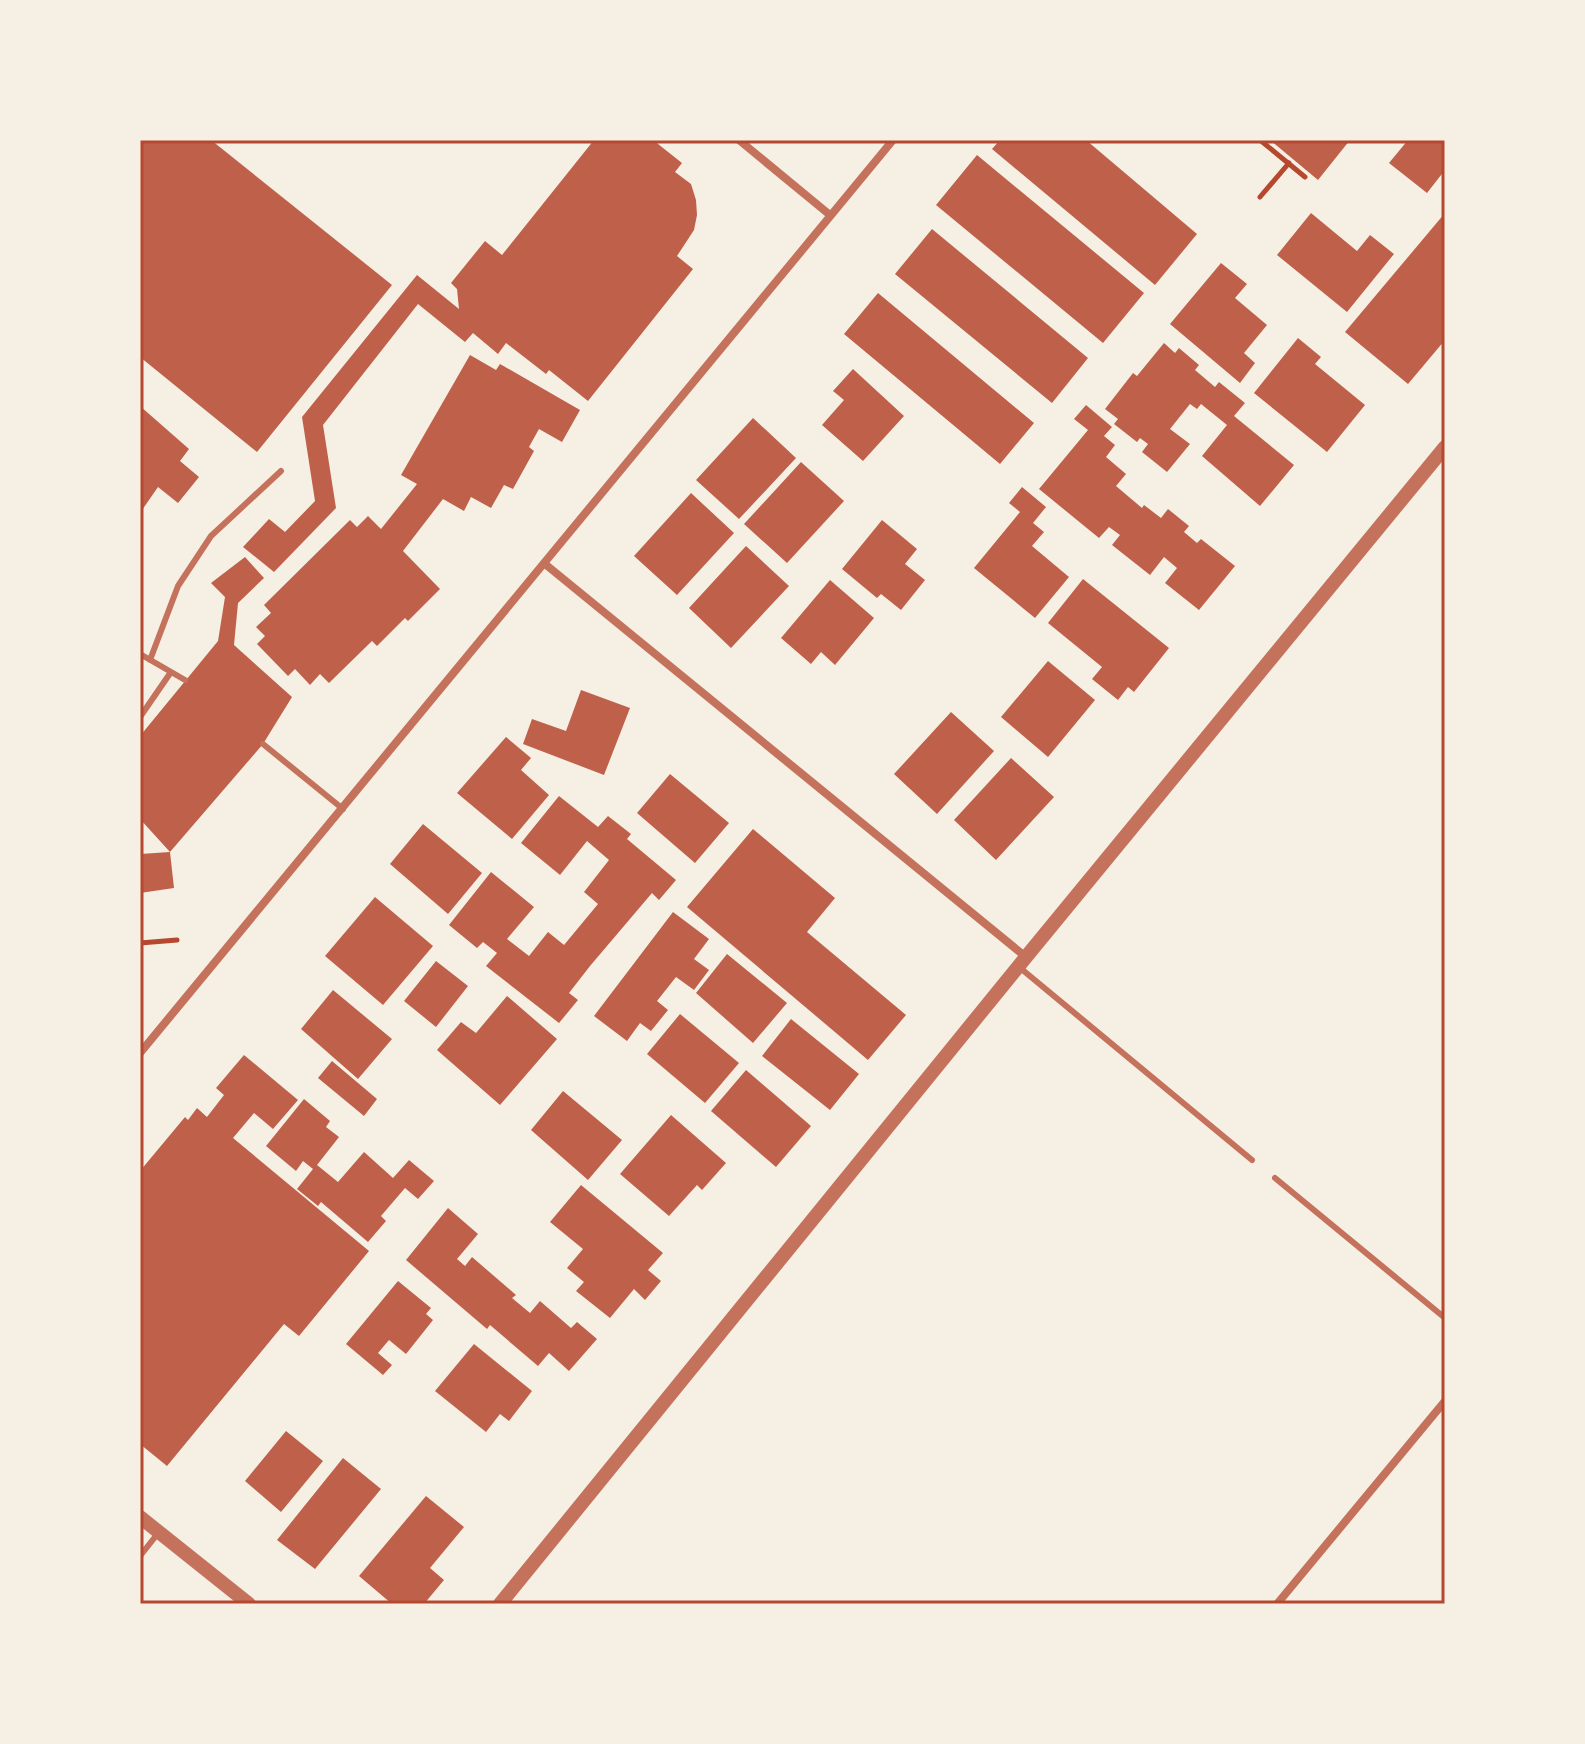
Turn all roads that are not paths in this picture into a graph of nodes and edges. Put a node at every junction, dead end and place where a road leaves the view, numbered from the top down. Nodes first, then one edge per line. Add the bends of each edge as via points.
1 (739, 140) edge
2 (893, 140) edge
3 (830, 215) junction
4 (1445, 447) edge
5 (281, 471) dead end
6 (545, 564) junction
7 (140, 654) edge
8 (150, 660) junction
9 (171, 672) junction
10 (185, 680) dead end
11 (140, 717) edge
12 (263, 744) dead end
13 (343, 809) junction
14 (1022, 962) junction
15 (140, 1053) edge
16 (1252, 1160) dead end
17 (1275, 1178) dead end
18 (1445, 1318) edge
19 (1445, 1401) edge
20 (140, 1517) edge
21 (159, 1532) junction
22 (140, 1556) edge
23 (249, 1604) edge
24 (500, 1604) edge
25 (1277, 1604) edge

1 - 3 street
2 - 3 street
3 - 6 street
4 - 14 street
5 - 8 lane via 211,536 178,586
6 - 13 street
6 - 14 street
7 - 8 lane
8 - 9 lane
9 - 10 lane
9 - 11 lane
12 - 13 lane
13 - 15 street
14 - 16 lane
14 - 24 street
17 - 18 lane
19 - 25 street
20 - 21 street
21 - 22 lane
21 - 23 street

